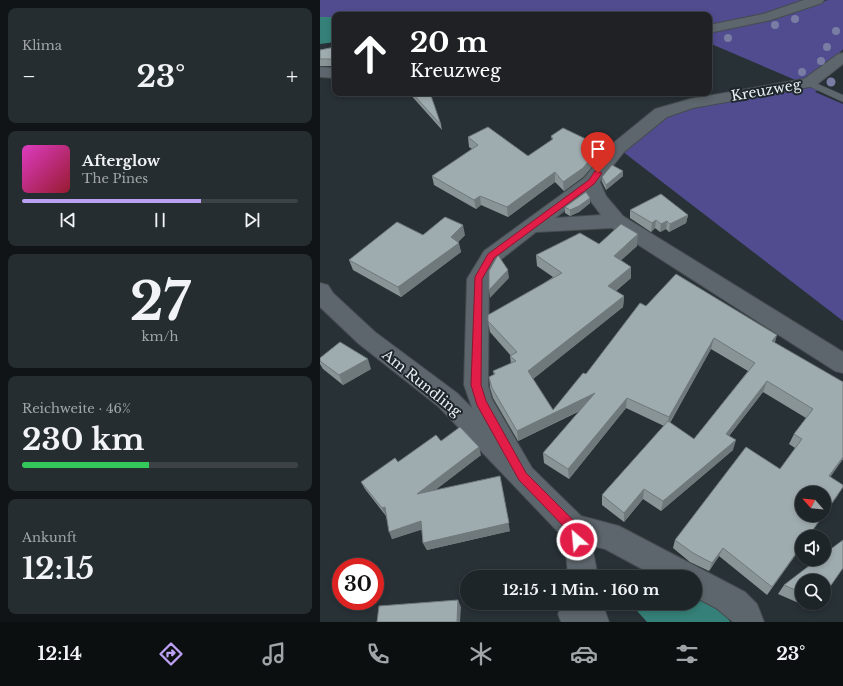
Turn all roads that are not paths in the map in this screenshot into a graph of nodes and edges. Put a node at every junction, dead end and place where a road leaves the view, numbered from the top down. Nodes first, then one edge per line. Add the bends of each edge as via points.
1 (817, 0) edge
2 (712, 28) edge
3 (843, 57) edge
4 (320, 72) edge
5 (332, 73) edge
6 (809, 83) junction
7 (843, 99) edge
8 (591, 182) junction
9 (616, 221) junction
10 (534, 226) junction
11 (320, 291) edge
12 (843, 364) edge
13 (522, 477) junction
14 (573, 528) junction
15 (582, 570) edge
16 (674, 570) edge
17 (702, 585) edge
18 (749, 622) edge

1 - 2 street via 766,16
3 - 6 street, Kreuzweg
4 - 5 street
6 - 7 lane
6 - 8 street, Kreuzweg via 690,104 661,114 618,148
8 - 9 street via 597,198
8 - 10 street, Kreuzweg
9 - 10 street
9 - 12 street
10 - 13 street, Kreuzweg via 491,256 478,279 476,385 481,402
11 - 13 street, Am Rundling via 367,338 448,400
13 - 14 street, Am Rundling
14 - 15 street, Am Rundling
14 - 16 street via 609,536
17 - 18 street via 730,599 748,616

